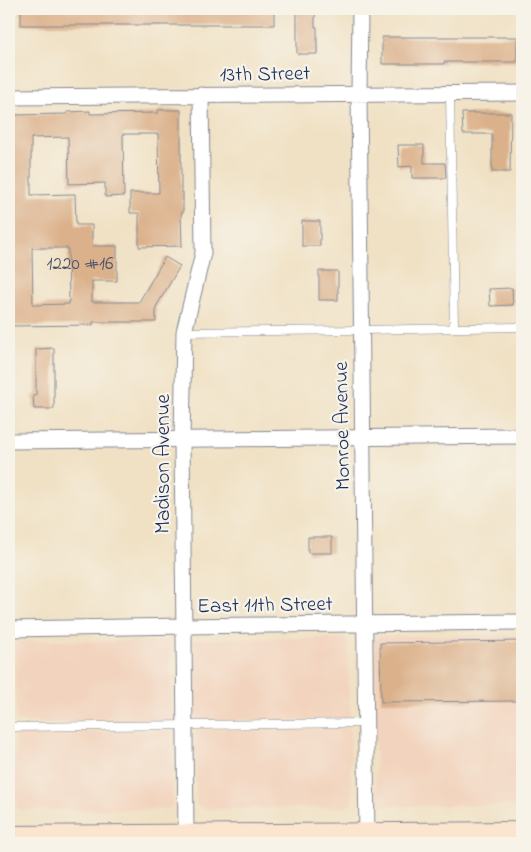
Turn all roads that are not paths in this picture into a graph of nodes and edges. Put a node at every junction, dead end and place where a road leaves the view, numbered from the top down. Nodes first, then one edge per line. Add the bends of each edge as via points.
1 (360, 9) edge
2 (450, 93) junction
3 (522, 93) edge
4 (359, 94) junction
5 (201, 95) junction
6 (9, 97) edge
7 (522, 327) edge
8 (454, 328) junction
9 (362, 330) junction
10 (184, 332) junction
11 (522, 436) edge
12 (363, 437) junction
13 (182, 440) junction
14 (9, 441) edge
15 (522, 622) edge
16 (364, 624) junction
17 (185, 626) junction
18 (9, 629) edge
19 (366, 722) junction
20 (185, 726) junction
21 (9, 727) edge
22 (522, 832) edge
23 (186, 835) junction
24 (9, 836) edge
25 (367, 838) edge

1 - 4 street, Monroe Avenue
2 - 3 street, 13th Street
2 - 4 street, 13th Street
2 - 8 lane
4 - 5 street, 13th Street
4 - 9 street, Monroe Avenue
5 - 6 street, 13th Street
5 - 10 street, Madison Avenue via 203,253
7 - 8 lane
8 - 9 lane
9 - 10 lane
9 - 12 street, Monroe Avenue
10 - 13 street, Madison Avenue
11 - 12 street
12 - 13 street
12 - 16 street, Monroe Avenue
13 - 14 street
13 - 17 street, Madison Avenue
15 - 16 street, East 11th Street
16 - 17 street, East 11th Street
16 - 19 street, Monroe Avenue
17 - 18 street, East 11th Street
17 - 20 street, Madison Avenue
19 - 20 lane
19 - 25 street, Monroe Avenue
20 - 21 lane
20 - 23 street, Madison Avenue
22 - 25 main road
23 - 24 main road
23 - 25 main road

